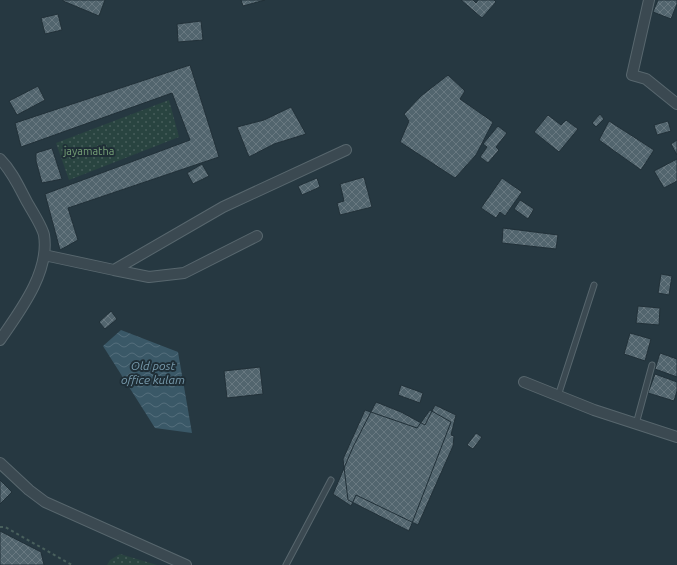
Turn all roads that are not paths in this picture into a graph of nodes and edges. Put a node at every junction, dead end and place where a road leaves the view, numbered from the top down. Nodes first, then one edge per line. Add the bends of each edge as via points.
1 (649, 0) edge
2 (677, 104) edge
3 (346, 150) dead end
4 (0, 159) edge
5 (257, 236) dead end
6 (44, 255) junction
7 (114, 270) junction
8 (594, 285) dead end
9 (0, 340) edge
10 (652, 365) dead end
11 (524, 382) dead end
12 (558, 396) junction
13 (636, 424) junction
14 (677, 437) edge
15 (0, 463) edge
16 (331, 480) dead end
17 (186, 565) edge
18 (286, 565) edge

1 - 2 street via 632,75 646,79
3 - 7 street via 223,207
4 - 6 street via 10,169 44,234
5 - 7 street via 184,273 149,277
6 - 7 street
6 - 9 street via 36,281
8 - 12 lane
10 - 13 lane
11 - 12 street
12 - 13 street
13 - 14 street
15 - 17 street via 45,502
16 - 18 lane

